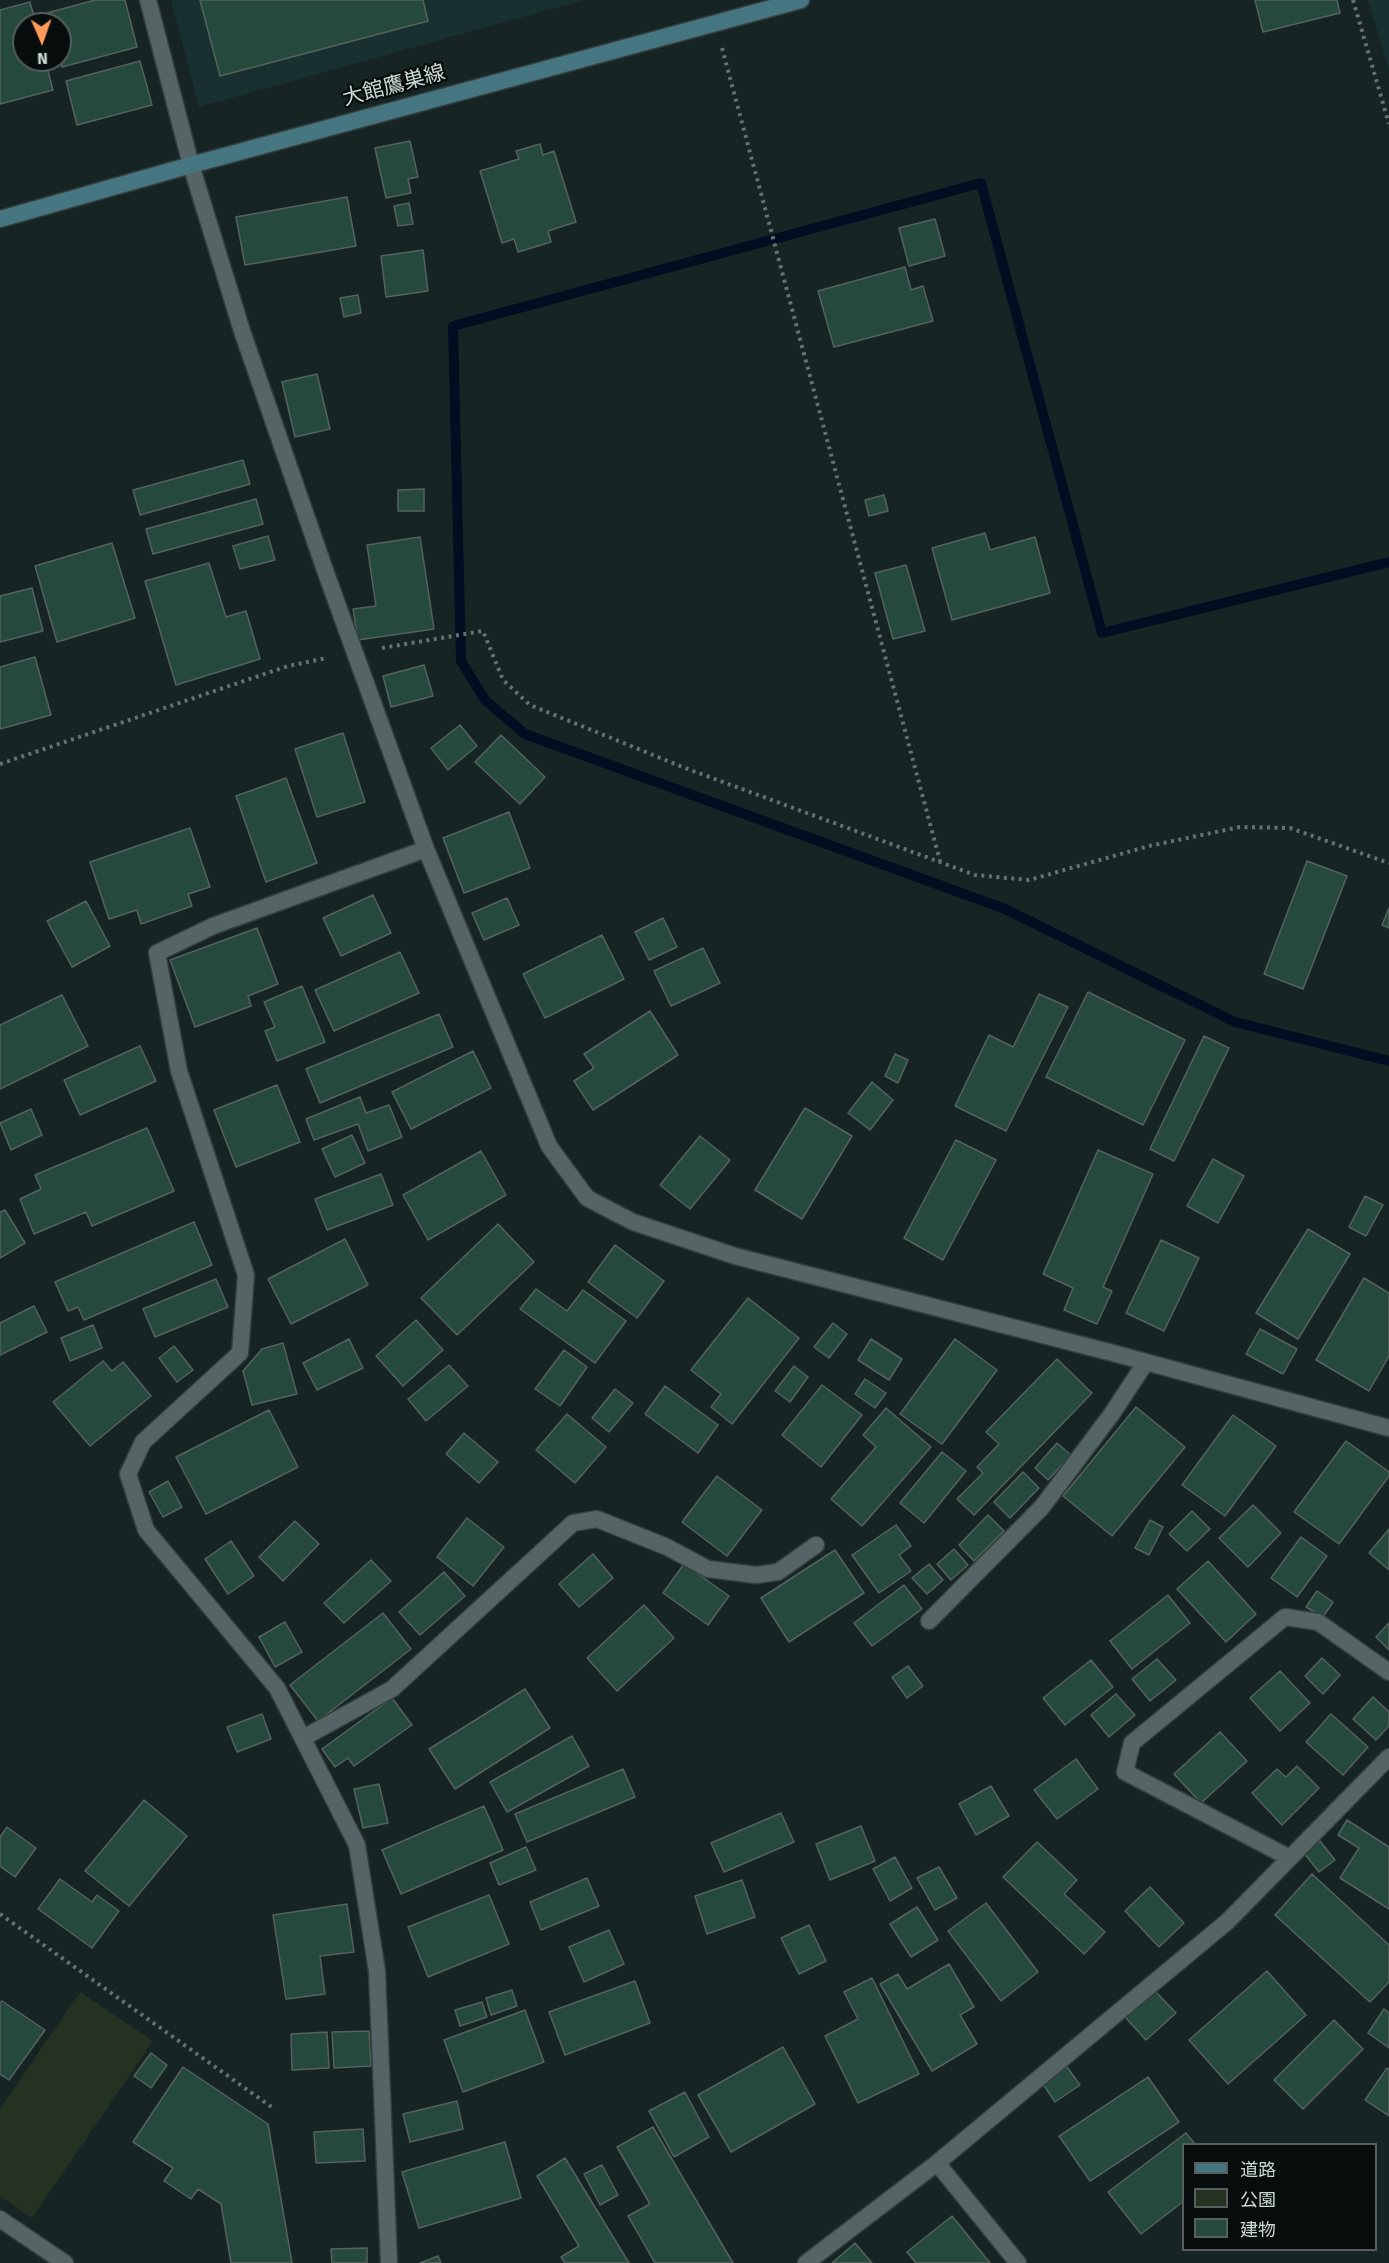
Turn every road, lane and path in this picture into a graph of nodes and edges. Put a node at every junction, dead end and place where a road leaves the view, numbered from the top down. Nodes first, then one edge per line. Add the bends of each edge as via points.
1 (148, 0) edge
2 (801, 0) edge
3 (1353, 0) edge
4 (716, 23) junction
5 (1389, 124) edge
6 (191, 165) junction
7 (0, 219) edge
8 (355, 653) junction
9 (0, 764) edge
10 (426, 849) junction
11 (940, 861) junction
12 (1389, 862) edge
13 (1146, 1362) junction
14 (1389, 1428) edge
15 (816, 1545) dead end
16 (928, 1621) dead end
17 (1389, 1672) edge
18 (303, 1738) junction
19 (1389, 1757) edge
20 (1290, 1858) junction
21 (0, 1914) edge
22 (273, 2108) dead end
23 (937, 2163) junction
24 (0, 2219) edge
25 (65, 2263) edge
26 (389, 2263) edge
27 (806, 2263) edge
28 (1018, 2263) edge

1 - 6 street
2 - 4 main road, 大館鷹巣線
3 - 5 path
4 - 6 main road, 大館鷹巣線
4 - 11 path
6 - 7 main road, 大館鷹巣線
6 - 8 street via 242,331
8 - 9 path via 288,666
8 - 10 street
8 - 11 path via 483,631 503,680 530,705 685,768
10 - 13 street via 549,1146 587,1198 633,1222 735,1256
10 - 18 street via 213,926 157,952 179,1071 246,1275 240,1353 143,1442 128,1474 146,1530 277,1688
11 - 12 path via 975,875 1029,880 1149,846 1240,828 1290,828
13 - 14 street
13 - 16 street via 1042,1507
15 - 18 street via 778,1572 756,1575 708,1569 667,1547 597,1519 573,1523 392,1689
17 - 20 street via 1318,1622 1285,1617 1132,1743 1125,1772
18 - 26 street via 357,1845 377,1971
19 - 20 street
20 - 23 street via 1228,1921
21 - 22 path
23 - 27 street
23 - 28 street
24 - 25 street

